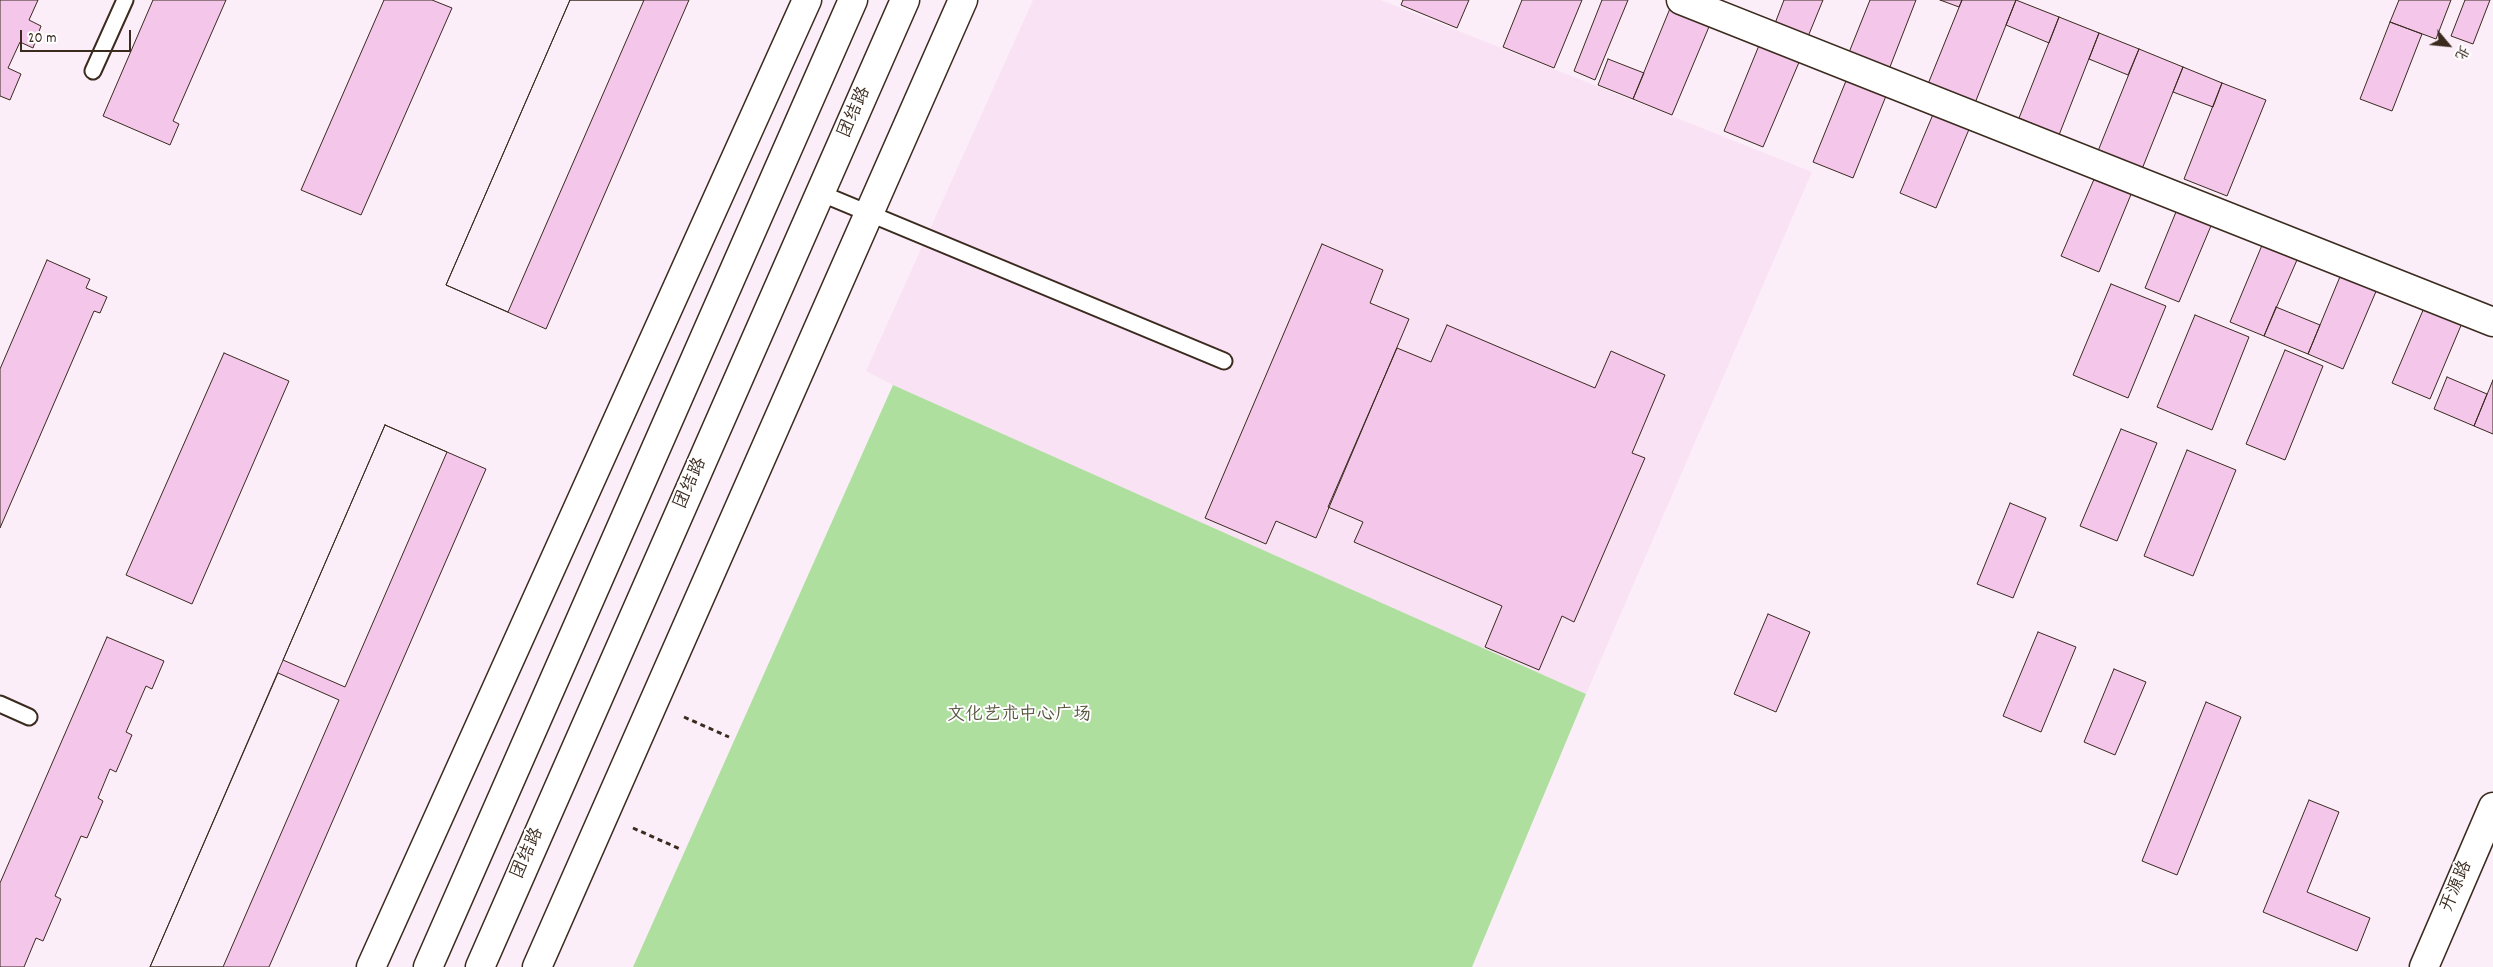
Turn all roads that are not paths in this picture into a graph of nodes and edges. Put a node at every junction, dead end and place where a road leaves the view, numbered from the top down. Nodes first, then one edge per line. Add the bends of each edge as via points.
1 (125, 0) edge
2 (807, 0) edge
3 (853, 0) edge
4 (905, 0) edge
5 (963, 0) edge
6 (1681, 0) edge
7 (93, 72) dead end
8 (820, 193) junction
9 (869, 213) junction
10 (2493, 322) edge
11 (1224, 362) dead end
12 (0, 704) edge
13 (29, 717) dead end
14 (2493, 807) edge
15 (371, 967) edge
16 (428, 967) edge
17 (480, 967) edge
18 (538, 967) edge
19 (2424, 967) edge

1 - 7 lane
2 - 15 street
3 - 16 street
4 - 8 street, 团结路
5 - 9 street
6 - 10 street
8 - 9 lane
8 - 17 street, 团结路
9 - 11 lane
9 - 18 street
12 - 13 lane
14 - 19 street, 开源路

